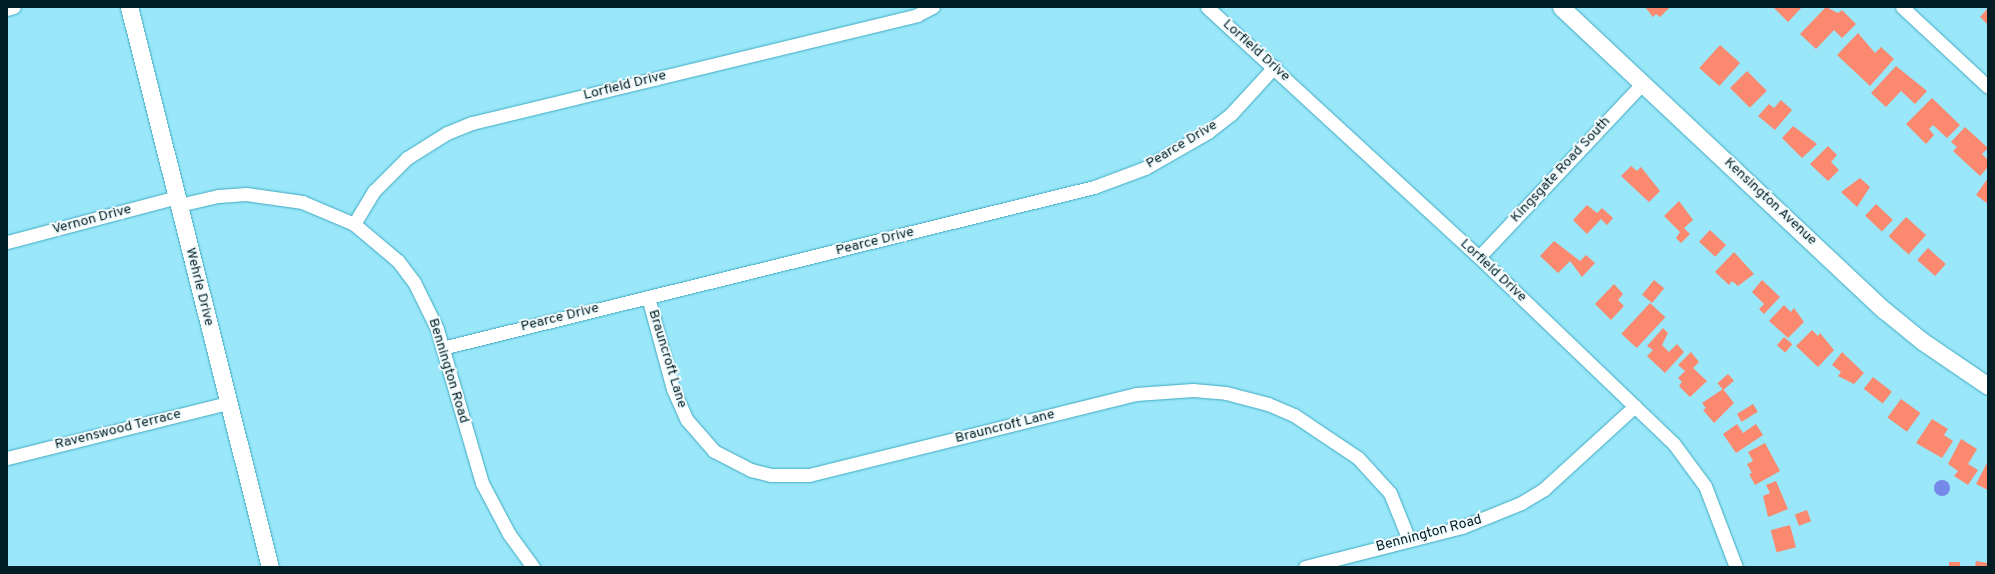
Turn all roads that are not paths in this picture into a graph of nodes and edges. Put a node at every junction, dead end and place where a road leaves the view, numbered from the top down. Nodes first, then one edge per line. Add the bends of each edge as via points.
1 (14, 7) edge
2 (129, 7) edge
3 (933, 7) edge
4 (1207, 7) edge
5 (1561, 7) edge
6 (1902, 7) edge
7 (7, 9) edge
8 (1274, 67) junction
9 (1643, 83) junction
10 (1988, 87) edge
11 (178, 201) junction
12 (354, 224) junction
13 (7, 242) edge
14 (1479, 257) junction
15 (648, 297) junction
16 (442, 348) junction
17 (1988, 386) edge
18 (228, 403) junction
19 (1636, 406) junction
20 (7, 458) edge
21 (1408, 540) junction
22 (270, 567) edge
23 (533, 567) edge
24 (1305, 567) edge
25 (1736, 567) edge

1 - 7 street
2 - 11 street, Wehrle Drive
3 - 12 street, Lorfield Drive via 917,15 472,123 447,133 407,158 374,191
4 - 8 street, Lorfield Drive
5 - 9 street, Kensington Avenue
6 - 10 street
8 - 14 street, Lorfield Drive
8 - 15 street, Pearce Drive via 1230,114 1208,132 1145,168 1094,187
9 - 14 street, Kingsgate Road South
9 - 17 street, Kensington Avenue via 1884,310 1922,341
11 - 12 street, Bennington Road via 218,196 274,196 302,202
11 - 13 street, Vernon Drive
11 - 18 street, Wehrle Drive
12 - 16 street, Bennington Road via 379,242 414,282 427,304
14 - 19 street, Lorfield Drive
15 - 16 street, Pearce Drive
15 - 21 street, Brauncroft Lane via 673,389 687,420 714,451 751,470 771,475 809,475 1136,394 1193,390 1226,393 1268,404 1294,415 1358,458 1390,493
16 - 23 street, Bennington Road via 482,483 509,534
18 - 20 street, Ravenswood Terrace
18 - 22 street, Wehrle Drive
19 - 21 street, Bennington Road via 1544,489 1521,503 1462,527
19 - 25 street, Lorfield Drive via 1674,444 1706,486
21 - 24 street, Bennington Road

